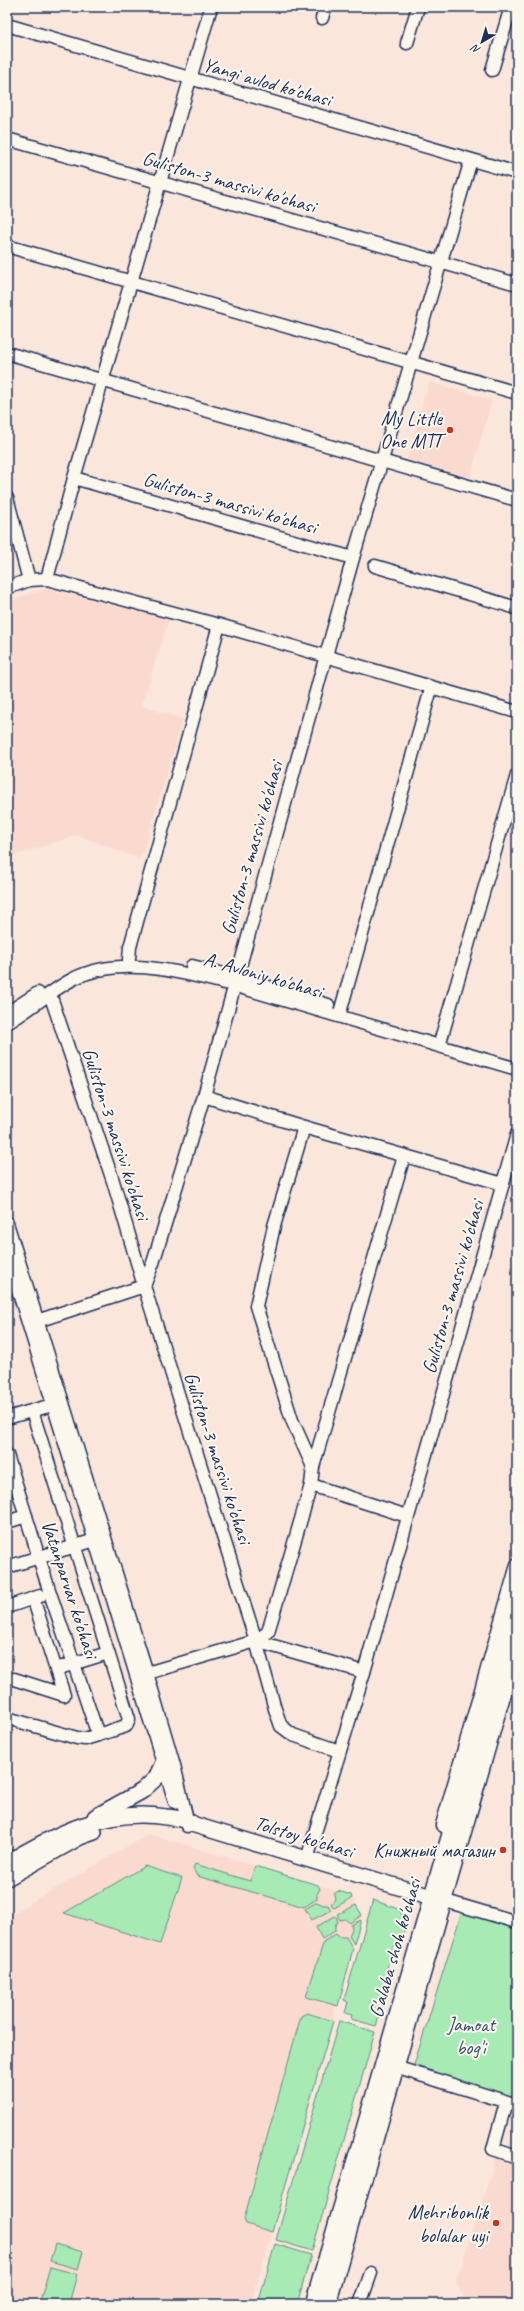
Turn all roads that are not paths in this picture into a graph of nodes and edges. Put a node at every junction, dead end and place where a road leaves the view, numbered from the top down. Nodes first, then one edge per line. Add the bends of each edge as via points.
1 (211, 7) edge
2 (418, 7) edge
3 (511, 7) edge
4 (7, 25) edge
5 (407, 43) dead end
6 (492, 70) dead end
7 (190, 79) junction
8 (7, 139) edge
9 (471, 160) junction
10 (517, 173) edge
11 (160, 182) junction
12 (7, 246) edge
13 (441, 262) junction
14 (131, 282) junction
15 (517, 284) edge
16 (7, 353) edge
17 (411, 363) junction
18 (102, 380) junction
19 (517, 393) edge
20 (382, 462) junction
21 (74, 478) junction
22 (7, 498) edge
23 (517, 500) edge
24 (353, 558) junction
25 (375, 566) dead end
26 (47, 579) junction
27 (29, 580) junction
28 (7, 588) edge
29 (517, 608) edge
30 (219, 625) junction
31 (325, 657) junction
32 (432, 688) junction
33 (517, 712) edge
34 (517, 775) edge
35 (129, 959) junction
36 (235, 981) junction
37 (50, 994) junction
38 (341, 1009) junction
39 (7, 1013) edge
40 (7, 1023) edge
41 (440, 1039) junction
42 (517, 1061) edge
43 (517, 1069) edge
44 (204, 1096) junction
45 (304, 1127) junction
46 (517, 1134) edge
47 (404, 1156) junction
48 (503, 1184) junction
49 (7, 1223) edge
50 (7, 1254) edge
51 (144, 1286) junction
52 (37, 1321) junction
53 (52, 1405) junction
54 (32, 1411) junction
55 (7, 1418) edge
56 (8, 1460) edge
57 (313, 1467) junction
58 (311, 1485) junction
59 (26, 1516) junction
60 (407, 1516) junction
61 (7, 1522) edge
62 (99, 1541) junction
63 (74, 1547) junction
64 (39, 1557) junction
65 (517, 1565) edge
66 (7, 1567) edge
67 (50, 1593) junction
68 (33, 1598) junction
69 (517, 1604) edge
70 (7, 1607) edge
71 (256, 1641) junction
72 (517, 1645) edge
73 (108, 1653) junction
74 (74, 1665) junction
75 (56, 1669) junction
76 (364, 1672) junction
77 (147, 1673) junction
78 (14, 1679) dead end
79 (7, 1718) edge
80 (98, 1735) junction
81 (339, 1752) junction
82 (164, 1761) junction
83 (186, 1823) junction
84 (84, 1825) junction
85 (450, 1830) junction
86 (307, 1859) junction
87 (7, 1863) edge
88 (7, 1878) edge
89 (436, 1898) junction
90 (517, 1922) edge
91 (395, 2067) junction
92 (512, 2104) edge
93 (517, 2157) edge
94 (371, 2273) dead end
95 (313, 2304) edge
96 (328, 2304) edge
97 (360, 2304) edge

1 - 7 street
2 - 5 street
3 - 6 street
4 - 7 street, Yangi avlod ko'chasi
7 - 9 street, Yangi avlod ko'chasi
7 - 11 street
8 - 11 street, Guliston-3 massivi ko'chasi
9 - 10 street, Yangi avlod ko'chasi
9 - 13 street, Guliston-3 massivi ko'chasi
11 - 13 street, Guliston-3 massivi ko'chasi
11 - 14 street
12 - 14 street
13 - 15 street, Guliston-3 massivi ko'chasi
13 - 17 street, Guliston-3 massivi ko'chasi
14 - 17 street
14 - 18 street
16 - 18 street
17 - 19 street
17 - 20 street, Guliston-3 massivi ko'chasi
18 - 20 street
18 - 21 street
20 - 23 street
20 - 24 street, Guliston-3 massivi ko'chasi
21 - 24 street, Guliston-3 massivi ko'chasi
21 - 26 street
22 - 27 street
24 - 31 street, Guliston-3 massivi ko'chasi
25 - 29 street
26 - 27 street
26 - 30 street
27 - 28 street
30 - 31 street
30 - 35 street via 130,947
31 - 32 street
31 - 36 street, Guliston-3 massivi ko'chasi
32 - 33 street
32 - 38 street
34 - 41 street
35 - 36 street, A. Avloniy ko'chasi via 192,966
35 - 39 street, A. Avloniy ko'chasi via 115,959 80,968
36 - 37 street, A. Avloniy ko'chasi via 143,968 115,967 94,970
36 - 38 street, A. Avloniy ko'chasi
36 - 43 street, A. Avloniy ko'chasi
36 - 44 street, Guliston-3 massivi ko'chasi
37 - 40 street, A. Avloniy ko'chasi
37 - 51 street, Guliston-3 massivi ko'chasi via 113,1181
38 - 41 street, A. Avloniy ko'chasi
41 - 42 street, A. Avloniy ko'chasi
44 - 45 street, Guliston-3 massivi ko'chasi
44 - 51 street, Guliston-3 massivi ko'chasi
45 - 47 street, Guliston-3 massivi ko'chasi
45 - 57 street via 274,1226 256,1306 292,1420
46 - 48 street, Guliston-3 massivi ko'chasi
47 - 48 street, Guliston-3 massivi ko'chasi
47 - 57 street
48 - 60 street, Guliston-3 massivi ko'chasi
49 - 52 street
50 - 53 street
51 - 52 street
51 - 71 street, Guliston-3 massivi ko'chasi
52 - 62 street
53 - 54 street
53 - 62 street
54 - 55 street
54 - 63 street
56 - 59 street, Vatanparvar ko'chasi
57 - 58 street
58 - 60 street
58 - 71 street via 268,1632
59 - 61 street
59 - 64 street, Vatanparvar ko'chasi
60 - 76 street, Guliston-3 massivi ko'chasi
62 - 63 street
62 - 77 street
62 - 82 street
63 - 64 street
63 - 73 street
64 - 66 street
64 - 67 street, Vatanparvar ko'chasi
65 - 85 street via 442,1825
67 - 68 street
67 - 74 street, Vatanparvar ko'chasi
68 - 70 street
68 - 75 street
69 - 85 main road, G'alaba shoh ko'chasi
71 - 76 street
71 - 77 street
71 - 81 street, Guliston-3 massivi ko'chasi via 281,1726 293,1735
72 - 89 main road, G'alaba shoh ko'chasi
73 - 74 street
73 - 80 street via 129,1719 126,1726
74 - 75 street
74 - 80 street, Vatanparvar ko'chasi
75 - 78 street via 64,1694
76 - 81 street, Guliston-3 massivi ko'chasi
77 - 83 street via 174,1765
79 - 80 street via 77,1738 86,1739
81 - 86 street, Guliston-3 massivi ko'chasi
82 - 83 street
82 - 84 main road via 156,1778 142,1791
83 - 84 main road, Tolstoy ko'chasi via 149,1814 124,1815
83 - 86 main road, Tolstoy ko'chasi
83 - 88 main road, Tolstoy ko'chasi via 147,1822 115,1825 80,1837
84 - 87 main road, Tolstoy ko'chasi via 48,1838
85 - 89 main road, G'alaba shoh ko'chasi
86 - 89 main road, Tolstoy ko'chasi
89 - 90 street, Tolstoy ko'chasi
89 - 91 main road, G'alaba shoh ko'chasi
89 - 95 main road, G'alaba shoh ko'chasi
91 - 92 street
91 - 96 main road, G'alaba shoh ko'chasi
92 - 93 street via 493,2150
94 - 97 street

